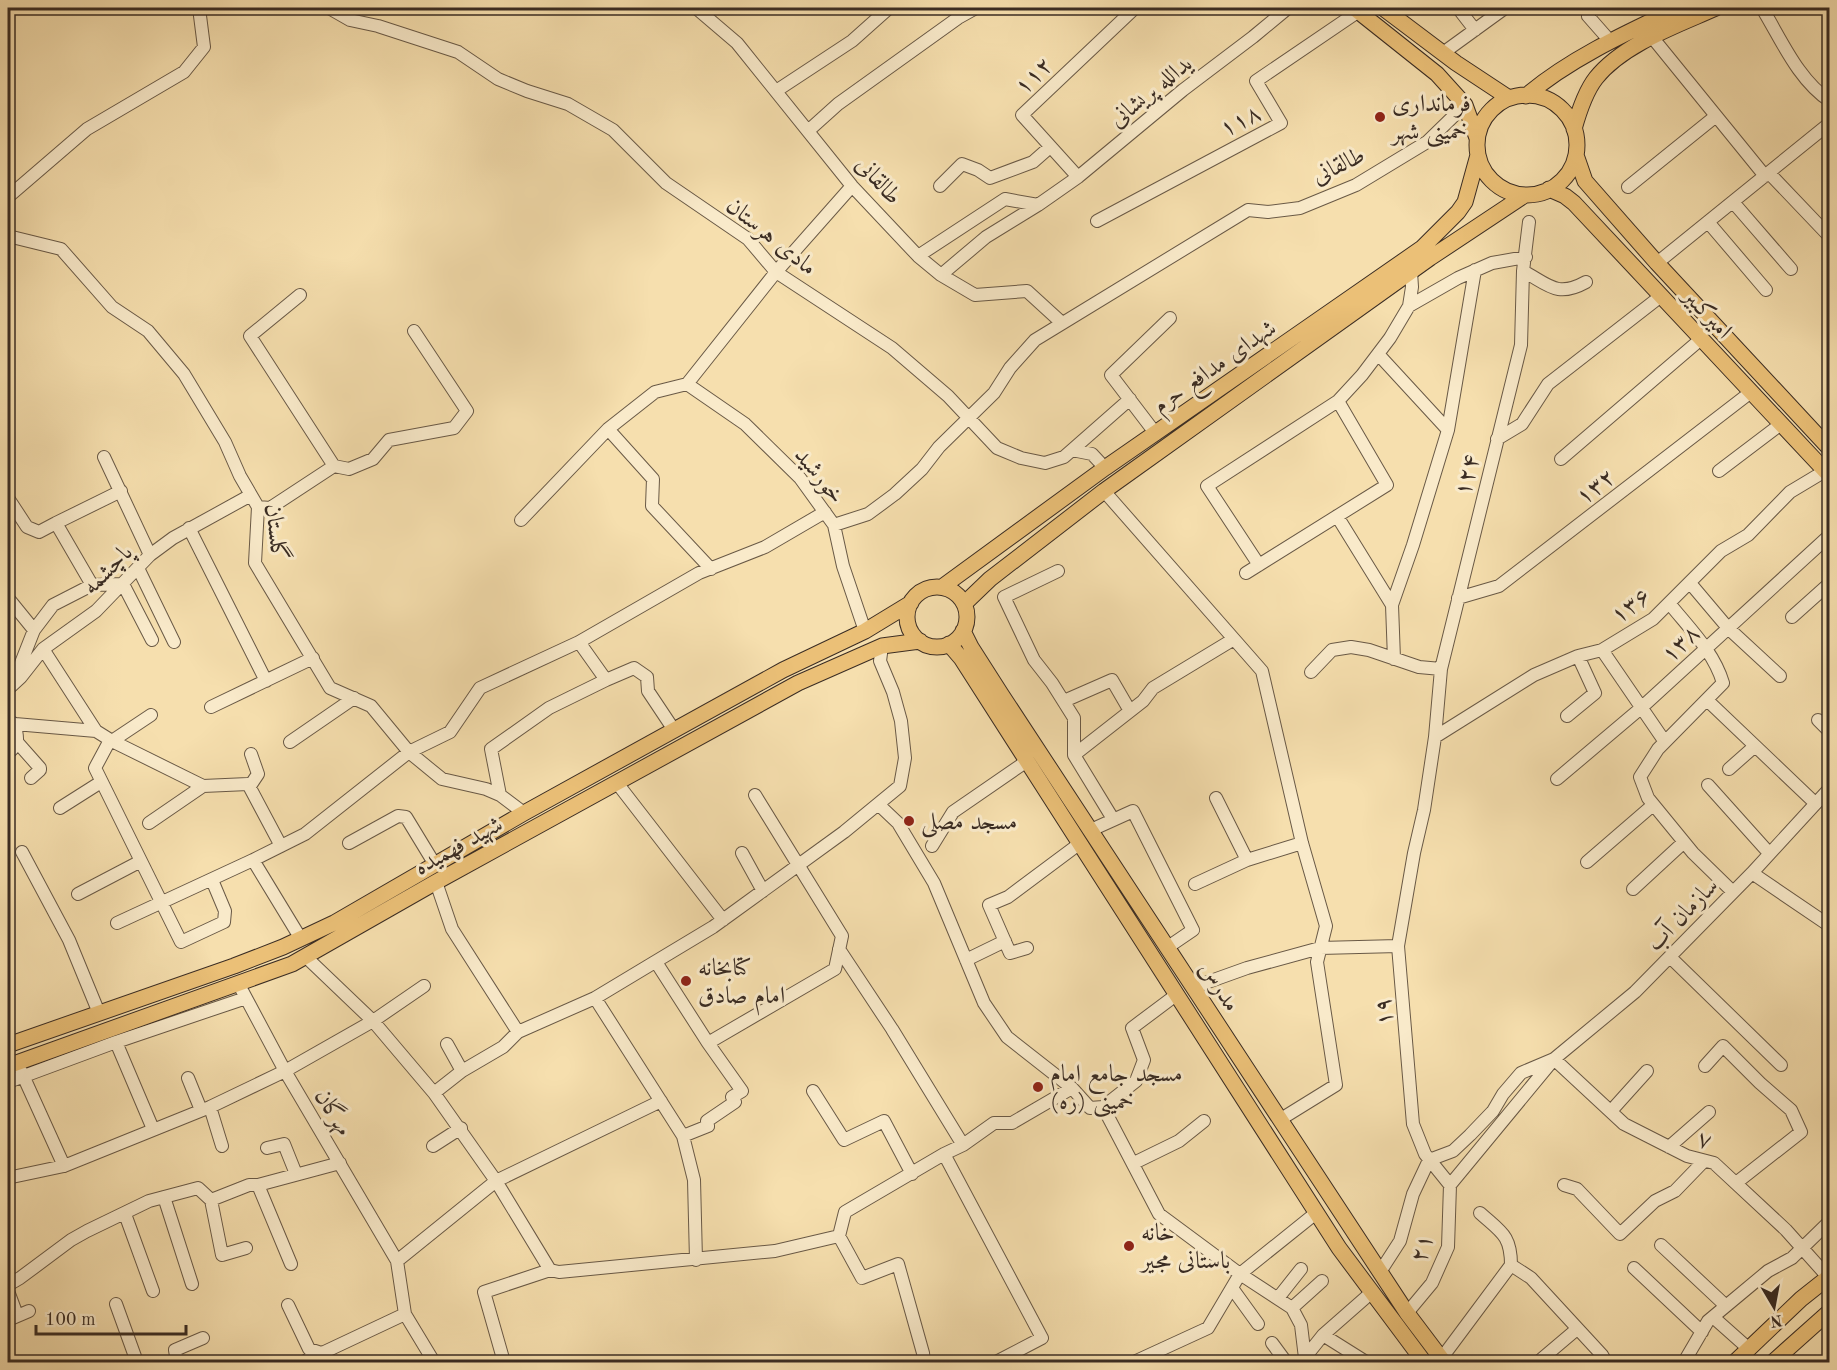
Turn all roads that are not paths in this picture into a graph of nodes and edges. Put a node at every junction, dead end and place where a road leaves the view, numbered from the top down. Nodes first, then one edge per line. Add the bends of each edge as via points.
1 (199, 8) edge
2 (329, 8) edge
3 (698, 8) edge
4 (889, 8) edge
5 (976, 8) edge
6 (1135, 8) edge
7 (1288, 8) edge
8 (1385, 8) edge
9 (1458, 8) edge
10 (1505, 8) edge
11 (1592, 8) edge
12 (1679, 8) edge
13 (1716, 8) edge
14 (1762, 8) edge
15 (1357, 9) edge
16 (1475, 30) junction
17 (1652, 37) junction
18 (1610, 41) junction
19 (1443, 53) junction
20 (776, 92) junction
21 (1526, 96) junction
22 (1509, 98) junction
23 (1830, 101) edge
24 (1465, 105) junction
25 (1716, 116) junction
26 (1830, 123) edge
27 (1574, 129) junction
28 (808, 131) junction
29 (1477, 138) junction
30 (1050, 147) junction
31 (1478, 155) junction
32 (1576, 155) junction
33 (1767, 174) junction
34 (1078, 177) junction
35 (852, 186) junction
36 (940, 186) dead end
37 (1628, 187) dead end
38 (1548, 189) junction
39 (1525, 195) junction
40 (8, 197) edge
41 (1733, 202) junction
42 (1038, 205) junction
43 (1097, 221) dead end
44 (1529, 222) dead end
45 (1708, 222) junction
46 (8, 236) edge
47 (1830, 237) edge
48 (1426, 253) junction
49 (918, 256) junction
50 (1526, 257) junction
51 (1657, 264) junction
52 (1791, 268) dead end
53 (1475, 270) junction
54 (1523, 271) junction
55 (777, 272) junction
56 (1411, 272) junction
57 (941, 275) junction
58 (1586, 282) dead end
59 (1766, 290) dead end
60 (300, 295) dead end
61 (1660, 296) junction
62 (1409, 306) junction
63 (1705, 315) junction
64 (1170, 318) dead end
65 (1062, 323) junction
66 (414, 331) dead end
67 (1696, 334) junction
68 (1378, 354) junction
69 (687, 384) junction
70 (1751, 392) junction
71 (1130, 399) junction
72 (1338, 401) junction
73 (968, 417) junction
74 (1781, 424) junction
75 (608, 429) junction
76 (1448, 430) junction
77 (1156, 434) junction
78 (1497, 439) junction
79 (1830, 448) edge
80 (1072, 450) junction
81 (104, 457) dead end
82 (1561, 459) dead end
83 (334, 466) junction
84 (1105, 468) junction
85 (1719, 471) dead end
86 (1827, 473) edge
87 (121, 491) junction
88 (1104, 491) junction
89 (251, 495) junction
90 (8, 498) edge
91 (258, 507) junction
92 (825, 512) junction
93 (1337, 516) junction
94 (521, 520) dead end
95 (56, 523) junction
96 (834, 525) junction
97 (189, 528) junction
98 (1830, 535) edge
99 (150, 555) junction
100 (1259, 564) junction
101 (138, 568) junction
102 (711, 569) junction
103 (1059, 571) dead end
104 (1246, 573) dead end
105 (1690, 583) junction
106 (1830, 583) edge
107 (123, 584) junction
108 (92, 585) junction
109 (942, 587) junction
110 (8, 598) edge
111 (1458, 598) junction
112 (911, 603) junction
113 (1669, 603) junction
114 (964, 604) junction
115 (1392, 605) junction
116 (1792, 617) dead end
117 (1728, 628) junction
118 (34, 630) junction
119 (865, 631) junction
120 (963, 631) junction
121 (1234, 639) junction
122 (152, 640) dead end
123 (920, 641) junction
124 (174, 642) dead end
125 (579, 642) junction
126 (949, 644) junction
127 (882, 646) junction
128 (1705, 648) junction
129 (43, 649) junction
130 (1602, 650) junction
131 (1578, 656) junction
132 (313, 658) junction
133 (1394, 659) junction
134 (1441, 669) junction
135 (1311, 672) dead end
136 (1780, 676) dead end
137 (21, 677) junction
138 (606, 680) junction
139 (266, 681) junction
140 (749, 688) junction
141 (8, 689) edge
142 (354, 698) junction
143 (1707, 700) junction
144 (726, 701) junction
145 (1064, 701) junction
146 (758, 705) junction
147 (212, 706) dead end
148 (1641, 708) junction
149 (1130, 711) junction
150 (151, 715) dead end
151 (1567, 716) dead end
152 (735, 718) junction
153 (1818, 720) dead end
154 (11, 723) edge
155 (674, 730) junction
156 (96, 731) junction
157 (1830, 732) edge
158 (1435, 737) junction
159 (111, 740) junction
160 (17, 742) junction
161 (291, 742) dead end
162 (1665, 742) junction
163 (1755, 746) junction
164 (409, 752) junction
165 (8, 753) edge
166 (251, 754) dead end
167 (1074, 755) junction
168 (1027, 761) junction
169 (1729, 769) dead end
170 (31, 778) dead end
171 (1557, 779) dead end
172 (101, 782) junction
173 (617, 783) junction
174 (1708, 785) dead end
175 (203, 786) junction
176 (250, 786) junction
177 (1830, 788) edge
178 (500, 795) junction
179 (755, 795) dead end
180 (1216, 798) dead end
181 (1815, 803) junction
182 (878, 804) junction
183 (1653, 805) junction
184 (60, 808) dead end
185 (524, 813) junction
186 (1113, 819) junction
187 (149, 823) dead end
188 (1091, 830) junction
189 (1684, 842) junction
190 (349, 843) dead end
191 (1302, 843) junction
192 (1079, 844) junction
193 (281, 846) junction
194 (932, 846) dead end
195 (22, 852) dead end
196 (1769, 853) junction
197 (742, 854) dead end
198 (253, 860) junction
199 (141, 861) junction
200 (1247, 861) junction
201 (1587, 862) dead end
202 (434, 863) junction
203 (799, 864) junction
204 (1752, 873) junction
205 (212, 879) junction
206 (436, 882) junction
207 (1195, 885) dead end
208 (1633, 889) dead end
209 (763, 891) junction
210 (1733, 892) junction
211 (78, 894) dead end
212 (161, 903) junction
213 (723, 920) junction
214 (117, 923) dead end
215 (1830, 926) edge
216 (301, 939) junction
217 (1005, 941) junction
218 (1398, 946) junction
219 (1168, 947) junction
220 (1027, 948) dead end
221 (1320, 948) junction
222 (839, 949) junction
223 (306, 957) junction
224 (1670, 957) junction
225 (966, 960) junction
226 (656, 962) junction
227 (238, 983) junction
228 (424, 986) dead end
229 (1194, 987) junction
230 (159, 992) junction
231 (1176, 995) junction
232 (246, 998) junction
233 (595, 998) junction
234 (133, 1001) junction
235 (165, 1009) junction
236 (99, 1013) junction
237 (140, 1018) junction
238 (373, 1021) junction
239 (518, 1032) junction
240 (116, 1042) junction
241 (1230, 1042) junction
242 (708, 1043) junction
243 (447, 1044) dead end
244 (8, 1046) edge
245 (1215, 1055) junction
246 (1554, 1059) junction
247 (1781, 1065) dead end
248 (1705, 1066) dead end
249 (16, 1068) edge
250 (285, 1071) junction
251 (462, 1071) junction
252 (1647, 1071) dead end
253 (188, 1078) dead end
254 (8, 1082) edge
255 (1071, 1088) junction
256 (813, 1091) dead end
257 (434, 1093) junction
258 (661, 1101) junction
259 (1103, 1107) junction
260 (205, 1108) junction
261 (1611, 1111) junction
262 (1709, 1112) dead end
263 (1281, 1119) junction
264 (1204, 1121) dead end
265 (461, 1128) junction
266 (153, 1130) junction
267 (683, 1136) junction
268 (963, 1145) junction
269 (222, 1146) dead end
270 (432, 1146) dead end
271 (267, 1148) dead end
272 (1669, 1148) junction
273 (944, 1154) junction
274 (1429, 1160) junction
275 (1704, 1161) junction
276 (340, 1163) junction
277 (1134, 1163) junction
278 (64, 1166) junction
279 (912, 1173) junction
280 (296, 1174) junction
281 (8, 1176) edge
282 (496, 1181) junction
283 (1736, 1183) junction
284 (258, 1185) junction
285 (1450, 1185) junction
286 (1564, 1185) dead end
287 (164, 1197) junction
288 (211, 1200) junction
289 (1316, 1213) junction
290 (1480, 1213) dead end
291 (125, 1214) junction
292 (1830, 1221) edge
293 (839, 1236) junction
294 (1660, 1245) dead end
295 (246, 1248) dead end
296 (1803, 1248) junction
297 (696, 1260) junction
298 (396, 1261) junction
299 (291, 1264) dead end
300 (1511, 1265) junction
301 (1634, 1268) dead end
302 (1301, 1269) dead end
303 (550, 1270) junction
304 (1380, 1272) junction
305 (1240, 1275) junction
306 (1829, 1277) edge
307 (1322, 1281) dead end
308 (192, 1284) dead end
309 (8, 1285) edge
310 (1232, 1287) junction
311 (8, 1291) edge
312 (153, 1291) dead end
313 (1372, 1292) junction
314 (1278, 1298) junction
315 (116, 1304) dead end
316 (288, 1305) dead end
317 (1726, 1306) junction
318 (1292, 1308) junction
319 (1830, 1311) edge
320 (1407, 1313) junction
321 (405, 1314) junction
322 (18, 1315) edge
323 (1713, 1317) junction
324 (1258, 1324) dead end
325 (1577, 1329) junction
326 (1702, 1332) junction
327 (1323, 1335) junction
328 (203, 1338) dead end
329 (1272, 1343) dead end
330 (1749, 1349) junction
331 (326, 1358) edge
332 (1302, 1360) edge
333 (1442, 1361) edge
334 (137, 1362) edge
335 (177, 1362) edge
336 (303, 1362) edge
337 (434, 1362) edge
338 (504, 1362) edge
339 (924, 1362) edge
340 (996, 1362) edge
341 (1134, 1362) edge
342 (1286, 1362) edge
343 (1366, 1362) edge
344 (1424, 1362) edge
345 (1538, 1362) edge
346 (1606, 1362) edge
347 (1684, 1362) edge
348 (1735, 1362) edge
349 (1773, 1362) edge

1 - 40 street via 204,47 184,72 87,129
2 - 55 street, مادی هرستان via 350,20 458,52 498,79 568,104 604,124 666,183 748,239
3 - 20 street, طالقانی via 737,43
4 - 20 street via 852,41
5 - 28 street via 838,104
6 - 30 street, ۱۱۲ via 1022,115
7 - 34 street, یدالله پریشانی
8 - 19 main road
9 - 16 street
10 - 16 street
11 - 18 street via 1588,16
12 - 18 main road
13 - 17 main road
14 - 23 street via 1796,64
15 - 24 main road via 1437,74
15 - 43 street, ۱۱۸ via 1256,81 1281,123
16 - 19 street
17 - 25 street
17 - 27 main road via 1615,59 1596,78
18 - 21 main road
19 - 22 main road
20 - 28 street, طالقانی
21 - 22 main road
21 - 27 main road via 1552,101 1566,113
22 - 29 main road via 1488,113
24 - 29 main road
24 - 65 street, طالقانی via 1427,142 1356,185 1300,208 1248,210
25 - 33 street
25 - 37 street
26 - 33 street
27 - 32 main road
28 - 35 street, طالقانی
29 - 31 main road
30 - 34 street, ۱۱۲
30 - 36 street via 1033,162 990,178 962,164
31 - 39 main road via 1484,171 1496,184
31 - 48 main road, شهدای مدافع حرم via 1465,202
32 - 38 main road via 1563,179
32 - 51 main road, امیرکبیر via 1585,181
33 - 41 street
33 - 47 street
34 - 42 street, یدالله پریشانی
35 - 49 street, طالقانی
35 - 55 street
38 - 39 main road
38 - 61 main road, امیرکبیر via 1574,203
39 - 48 main road, شهدای مدافع حرم
41 - 45 street
41 - 52 street
42 - 49 street via 1005,199
42 - 57 street, یدالله پریشانی via 986,237
44 - 50 street, ۱۲۴
45 - 51 street
45 - 59 street
46 - 89 street, گلستان via 61,249 112,307 148,331 184,374
48 - 56 main road, شهدای مدافع حرم
48 - 77 main road, شهدای مدافع حرم
49 - 57 street, طالقانی
50 - 53 street
50 - 54 street, ۱۲۴
51 - 63 main road, امیرکبیر
53 - 62 street
53 - 76 street, ۱۲۴
54 - 58 street via 1559,291
54 - 78 street, ۱۲۴ via 1521,345
55 - 69 street
55 - 73 street, مادی هرستان via 892,348
56 - 62 street
56 - 88 main road, شهدای مدافع حرم
57 - 65 street, طالقانی via 975,295 1028,291
60 - 83 street via 250,336
61 - 67 main road, امیرکبیر
61 - 78 street via 1548,384 1522,424
62 - 68 street
63 - 67 main road
63 - 79 main road, امیرکبیر
64 - 71 street via 1111,375
65 - 73 street, طالقانی via 1035,340 994,393
66 - 83 street via 467,411 454,428 389,440 373,459 349,470
67 - 70 main road, امیرکبیر
67 - 82 street
68 - 72 street
68 - 76 street
69 - 75 street via 655,392
69 - 92 street, خورشید via 745,424 800,478
70 - 74 main road, امیرکبیر
70 - 111 street, ۱۳۲ via 1499,586
71 - 77 street
71 - 80 street, مادی هرستان
72 - 93 street via 1387,485
72 - 100 street via 1207,486
73 - 80 street, مادی هرستان via 997,448 1021,458 1045,464
73 - 96 street, طالقانی via 895,494 868,514
74 - 85 street
74 - 86 main road, امیرکبیر
75 - 94 street
75 - 102 street via 653,478 652,506
76 - 115 street, ۱۲۴
77 - 84 main road, شهدای مدافع حرم
78 - 111 street, ۱۲۴
80 - 84 street via 1092,454
81 - 87 street
83 - 91 street via 270,508
84 - 109 main road, شهدای مدافع حرم
86 - 105 street, ۱۳۶ via 1790,492 1748,535 1721,551
87 - 95 street
87 - 99 street
88 - 114 main road, شهدای مدافع حرم via 990,579
88 - 121 street
89 - 91 street, گلستان
89 - 97 street, پاچشمه
90 - 95 street via 27,527 39,532
91 - 132 street, گلستان via 255,563
92 - 96 street, خورشید
92 - 102 street via 765,547
93 - 100 street
93 - 115 street
95 - 108 street
96 - 119 street, خورشید
97 - 99 street, پاچشمه
97 - 139 street
98 - 117 street, ۱۳۸
99 - 101 street, پاچشمه
100 - 104 street
101 - 107 street, پاچشمه
101 - 124 street
102 - 125 street
103 - 145 street via 1004,597 1034,660
105 - 113 street, ۱۳۶
105 - 117 street
106 - 116 street
107 - 108 street
107 - 122 street
107 - 129 street, پاچشمه via 96,611
108 - 118 street via 53,605
109 - 112 main road via 924,590
109 - 114 main road via 959,596
110 - 118 street
111 - 134 street, ۱۲۴
112 - 119 main road, شهید فهمیده
112 - 123 main road via 910,627
113 - 128 street
113 - 130 street, ۱۳۶ via 1653,619
114 - 120 main road via 967,622
115 - 133 street, ۱۲۴
117 - 128 street, ۱۳۸
117 - 136 street
118 - 137 street via 21,663
119 - 140 main road, شهید فهمیده
120 - 126 main road
120 - 188 main road, مدرس
121 - 149 street via 1153,688
121 - 191 street via 1263,671
123 - 126 main road via 929,645
123 - 127 main road, شهید فهمیده
125 - 138 street
125 - 164 street via 480,688 450,732
126 - 168 main road, مدرس
127 - 146 main road, شهید فهمیده
127 - 182 street via 880,661 901,721 906,758 900,786
128 - 143 street via 1723,683
128 - 148 street, ۱۳۸
129 - 137 street, پاچشمه
129 - 156 street
130 - 131 street, ۱۳۶
130 - 148 street
131 - 151 street via 1595,693
131 - 158 street, ۱۳۶ via 1534,675
132 - 139 street
132 - 142 street, گلستان via 330,688
133 - 134 street
133 - 135 street via 1351,647 1332,650
134 - 158 street, ۱۲۴
137 - 141 street, پاچشمه
138 - 155 street via 634,668 647,677 648,692
138 - 178 street via 549,708 491,749
139 - 147 street
140 - 144 main road, شهید فهمیده
140 - 146 main road via 747,698
142 - 161 street
142 - 164 street, گلستان via 371,706
143 - 162 street
143 - 163 street
144 - 152 main road via 735,707
144 - 155 main road, شهید فهمیده
145 - 149 street via 1112,680
145 - 167 street via 1074,718
146 - 152 main road, شهید فهمیده
148 - 162 street
148 - 171 street, ۱۳۸
149 - 167 street
150 - 159 street
152 - 173 main road, شهید فهمیده
153 - 157 street
154 - 156 street
154 - 160 street
155 - 185 main road, شهید فهمیده
156 - 159 street
158 - 218 street, ۱۹
159 - 172 street via 95,765
159 - 175 street
160 - 165 street
160 - 170 street via 40,768
162 - 183 street via 1640,777
163 - 169 street
163 - 181 street
164 - 178 street, گلستان via 442,779
164 - 193 street via 305,834
166 - 176 street via 258,774
167 - 186 street
168 - 192 main road, مدرس
168 - 194 street via 953,812
172 - 184 street
172 - 199 street
173 - 206 main road, شهید فهمیده
173 - 213 street
174 - 196 street
175 - 176 street
175 - 187 street
176 - 193 street
177 - 181 street, سازمان آب
178 - 185 street, گلستان
179 - 203 street
180 - 200 street
181 - 196 street, سازمان آب
182 - 203 street
182 - 225 street via 898,823 934,883
183 - 189 street
183 - 201 street
185 - 202 main road, شهید فهمیده
186 - 188 street
186 - 219 street via 1133,811 1192,930
188 - 219 main road, مدرس
189 - 208 street
189 - 210 street
190 - 202 street via 402,815
191 - 200 street
191 - 221 street via 1326,926
192 - 217 street via 1008,897 989,905
192 - 231 main road, مدرس
193 - 198 street
195 - 236 street via 69,940
196 - 204 street, سازمان آب
197 - 209 street
198 - 205 street
198 - 216 street
199 - 211 street
199 - 212 street
200 - 207 street
202 - 216 main road, شهید فهمیده
203 - 209 street
203 - 222 street via 842,936
204 - 210 street, سازمان آب
204 - 215 street
205 - 212 street
205 - 212 street via 225,917 224,922 201,934 181,942
206 - 223 main road, شهید فهمیده
206 - 239 street via 452,929
209 - 213 street
210 - 224 street, سازمان آب
212 - 214 street
213 - 226 street
216 - 230 main road, شهید فهمیده
217 - 220 street via 1010,953
217 - 225 street
218 - 221 street
218 - 274 street, ۱۹ via 1413,1124
219 - 229 main road, مدرس
221 - 229 street
221 - 263 street via 1317,962 1335,1086
222 - 242 street via 835,969
222 - 268 street
223 - 227 main road, شهید فهمیده
223 - 238 street
224 - 246 street, سازمان آب via 1635,992
224 - 247 street
225 - 255 street via 984,1003 1007,1037
226 - 233 street
226 - 242 street
227 - 232 street, مهرگان
227 - 235 main road, شهید فهمیده
228 - 238 street
229 - 241 main road, مدرس
230 - 234 main road, شهید فهمیده
230 - 235 main road via 158,1002
231 - 245 main road, مدرس
231 - 259 street via 1132,1028 1144,1060 1136,1081
232 - 240 street
232 - 250 street, مهرگان
233 - 239 street
233 - 258 street
234 - 236 main road, شهید فهمیده
234 - 237 main road via 142,1008
235 - 237 main road, شهید فهمیده
236 - 244 main road, شهید فهمیده
237 - 249 main road, شهید فهمیده
238 - 250 street
238 - 257 street
239 - 251 street via 503,1047
240 - 249 street
240 - 266 street
241 - 245 main road
241 - 263 main road, مدرس
242 - 267 street via 742,1091 732,1097 735,1102 707,1121 708,1126
243 - 251 street
245 - 289 main road, مدرس
246 - 261 street, ۷
246 - 274 street, سازمان آب via 1521,1073 1470,1135 1453,1151
246 - 285 street, سازمان آب
248 - 283 street via 1723,1046 1791,1110 1801,1132
249 - 254 street
249 - 278 street
250 - 260 street
250 - 276 street, مهرگان
251 - 257 street
252 - 261 street
253 - 260 street
255 - 259 street via 1090,1108
255 - 268 street via 1012,1123 994,1123
256 - 279 street via 844,1140 884,1121
257 - 265 street
258 - 267 street
258 - 282 street
259 - 277 street
260 - 266 street
260 - 269 street
261 - 272 street, ۷ via 1624,1124
262 - 272 street
263 - 304 main road, مدرس
264 - 277 street via 1179,1141
265 - 270 street
265 - 282 street
266 - 278 street
267 - 297 street via 694,1180
268 - 273 street
271 - 280 street via 284,1144
272 - 275 street, ۷
273 - 279 street
273 - 340 street via 1042,1338
274 - 285 street, ۱۹
274 - 304 street via 1413,1194 1400,1241
275 - 283 street, ۷ via 1714,1163
275 - 286 street via 1675,1191 1655,1201 1620,1234 1577,1189
276 - 280 street
276 - 298 street, مهرگان
277 - 305 street via 1159,1214
278 - 281 street
279 - 293 street via 845,1212
280 - 284 street
282 - 298 street
282 - 303 street
283 - 296 street, ۷
284 - 288 street
284 - 299 street
285 - 320 street, ۲۱ via 1448,1247 1432,1283
287 - 288 street via 198,1188
287 - 291 street
287 - 308 street
288 - 295 street via 222,1255
289 - 305 street
289 - 313 main road, مدرس
290 - 300 street via 1504,1235 1511,1247
291 - 309 street via 71,1240
291 - 312 street
292 - 296 street
293 - 297 street via 775,1251
293 - 339 street via 862,1278 898,1264
294 - 317 street
296 - 306 street, ۷
296 - 317 street via 1768,1270
297 - 303 street
298 - 321 street
300 - 325 street via 1531,1278
300 - 333 street
301 - 326 street
302 - 314 street
303 - 338 street via 484,1292
304 - 320 main road, مدرس
305 - 310 street
305 - 314 street
306 - 330 main road
307 - 318 street
310 - 324 street
310 - 341 street via 1208,1328
311 - 322 street
313 - 327 street
313 - 344 main road, مدرس
314 - 318 street
315 - 334 street
316 - 331 street via 309,1349
317 - 323 street
318 - 332 street via 1301,1325
319 - 349 main road
320 - 333 main road, مدرس
321 - 331 street
321 - 337 street
323 - 326 street
323 - 330 street
325 - 345 street
325 - 346 street
326 - 347 street
327 - 332 street
327 - 343 street
328 - 335 street via 175,1350
329 - 342 street
330 - 348 main road
331 - 336 street

